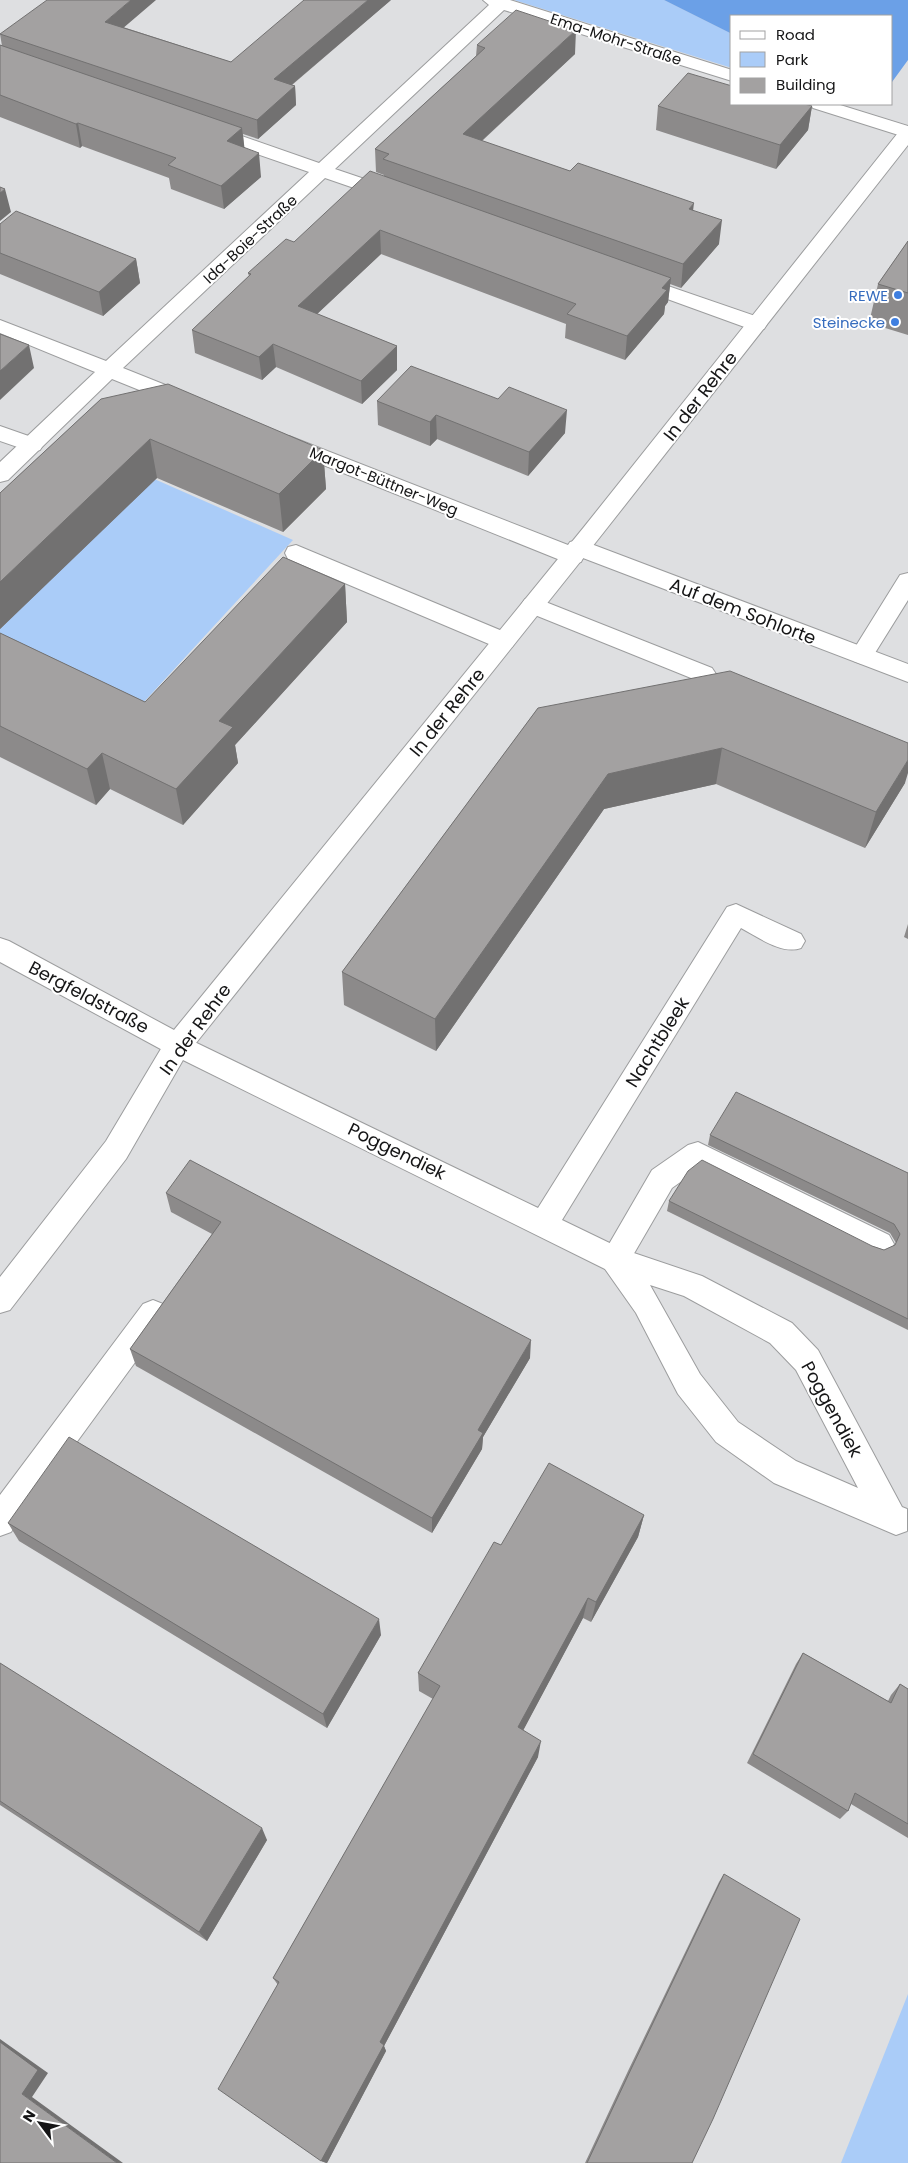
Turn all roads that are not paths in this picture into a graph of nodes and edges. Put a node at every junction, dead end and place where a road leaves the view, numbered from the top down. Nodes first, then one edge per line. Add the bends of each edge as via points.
1 (496, 1) edge
2 (730, 75) edge
3 (822, 105) edge
4 (194, 126) edge
5 (908, 132) edge
6 (323, 170) junction
7 (408, 200) edge
8 (613, 273) edge
9 (757, 324) junction
10 (0, 326) edge
11 (109, 370) junction
12 (208, 410) edge
13 (0, 433) edge
14 (271, 436) edge
15 (32, 446) junction
16 (0, 475) edge
17 (296, 552) dead end
18 (576, 552) junction
19 (908, 581) edge
20 (533, 606) junction
21 (504, 641) junction
22 (862, 655) junction
23 (908, 673) edge
24 (704, 674) edge
25 (792, 941) dead end
26 (0, 948) edge
27 (178, 1045) junction
28 (544, 1223) junction
29 (879, 1244) dead end
30 (615, 1260) junction
31 (0, 1300) edge
32 (153, 1314) edge
33 (0, 1522) edge
34 (900, 1522) edge

1 - 2 street, Ema-Mohr-Straße
1 - 6 street, Ida-Boie-Straße
3 - 5 street
4 - 6 street
5 - 9 street, In der Rehre
6 - 7 street
6 - 11 street, Ida-Boie-Straße
8 - 9 street
9 - 18 street, In der Rehre
10 - 11 street
11 - 12 street
11 - 15 street, Ida-Boie-Straße
13 - 15 street
14 - 18 street, Margot-Büttner-Weg
15 - 16 street, Ida-Boie-Straße
17 - 21 street
18 - 20 street, In der Rehre
18 - 22 street, Auf dem Sohlorte
19 - 22 street
20 - 21 street, In der Rehre
20 - 24 street
21 - 27 street, In der Rehre
22 - 23 street, Auf dem Sohlorte
25 - 28 street, Nachtbleek via 736,914
26 - 27 street, Bergfeldstraße
27 - 28 street, Poggendiek
27 - 31 street, In der Rehre via 116,1150
28 - 30 street, Poggendiek
29 - 30 street via 698,1154 662,1179
30 - 34 street, Poggendiek via 646,1303 689,1384 727,1432 785,1472
30 - 34 street, Poggendiek via 692,1285 781,1333 807,1360
32 - 33 street

